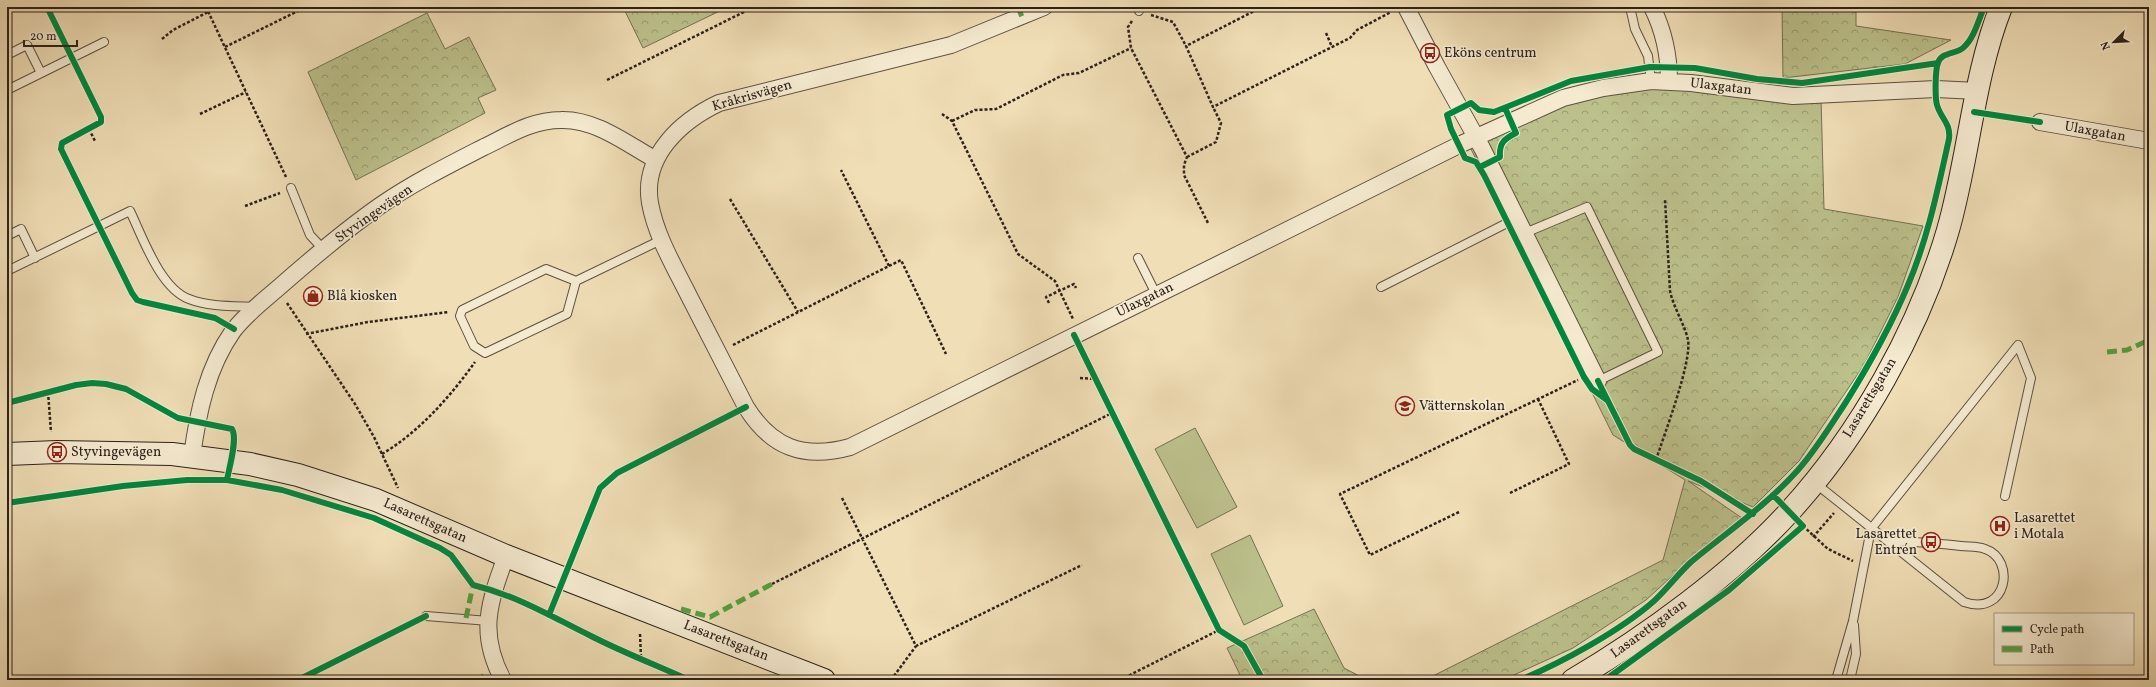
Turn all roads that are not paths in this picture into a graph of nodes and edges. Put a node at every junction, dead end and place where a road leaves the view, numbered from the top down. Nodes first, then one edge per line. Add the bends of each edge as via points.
1 (1044, 7) edge
2 (1630, 7) edge
3 (1652, 7) edge
4 (2001, 7) edge
5 (1400, 8) edge
6 (104, 42) dead end
7 (7, 55) edge
8 (41, 73) junction
9 (1651, 81) junction
10 (1669, 81) junction
11 (7, 90) edge
12 (1978, 91) junction
13 (2040, 122) dead end
14 (1475, 137) junction
15 (2149, 141) edge
16 (656, 160) junction
17 (291, 188) road end
18 (1517, 218) junction
19 (1525, 233) junction
20 (7, 236) edge
21 (661, 240) junction
22 (324, 250) junction
23 (35, 258) junction
24 (1138, 258) dead end
25 (7, 271) edge
26 (576, 281) junction
27 (1381, 287) dead end
28 (1156, 294) junction
29 (257, 307) junction
30 (1591, 379) joint
31 (812, 453) joint
32 (7, 454) edge
33 (192, 456) junction
34 (1815, 482) junction
35 (2005, 496) dead end
36 (1871, 529) junction
37 (1890, 541) junction
38 (506, 556) junction
39 (426, 616) dead end
40 (489, 621) junction
41 (1853, 621) junction
42 (503, 680) edge
43 (824, 680) edge
44 (1573, 680) edge
45 (1836, 680) edge
46 (1850, 680) edge

1 - 16 street, Kråkrisvägen via 951,45 719,103 679,128 665,144
2 - 9 lane via 1635,29 1648,56
3 - 10 street via 1665,40
4 - 12 street, Lasarettsgatan
5 - 14 street
6 - 8 lane
7 - 8 lane via 27,45
8 - 11 lane
9 - 10 street, Ulaxgatan
9 - 14 street, Ulaxgatan via 1603,88 1563,98
10 - 12 street, Ulaxgatan via 1793,96 1936,89
12 - 34 street, Lasarettsgatan via 1961,180 1947,231 1913,324 1858,421
13 - 15 street, Ulaxgatan
14 - 18 street
14 - 28 street, Ulaxgatan
16 - 21 street, Kråkrisvägen via 649,187 650,202
16 - 22 street, Styvingevägen via 591,125 562,120 540,122 455,162 404,191 381,205
17 - 22 lane via 310,235
18 - 19 street
18 - 27 lane
19 - 30 street
19 - 30 lane via 1587,207 1658,352
20 - 23 lane via 21,229
21 - 26 lane
21 - 31 street, Kråkrisvägen via 746,407 760,427 782,444
22 - 29 street, Styvingevägen
23 - 25 lane
23 - 29 lane via 130,211 164,279 179,294 208,303
24 - 28 lane
26 - 26 lane via 567,314 485,353 474,346 460,316 462,310 546,270
28 - 31 street, Ulaxgatan via 850,447 832,452
29 - 33 street, Styvingevägen via 234,329 221,349 210,374 197,421
32 - 33 street, Lasarettsgatan via 57,452
33 - 38 street, Lasarettsgatan via 250,464 342,488 411,514
34 - 36 lane
34 - 44 street, Lasarettsgatan via 1773,529 1711,583 1635,640
35 - 36 lane via 2031,378 2018,346
36 - 37 lane
36 - 41 lane
37 - 37 lane via 1964,602 1974,606 1986,603 1996,599 2002,589 2002,566 1986,549 1931,542
38 - 40 street via 493,596
38 - 43 street, Lasarettsgatan
39 - 40 lane
40 - 42 street via 488,645
41 - 45 lane
41 - 46 lane via 1856,654

